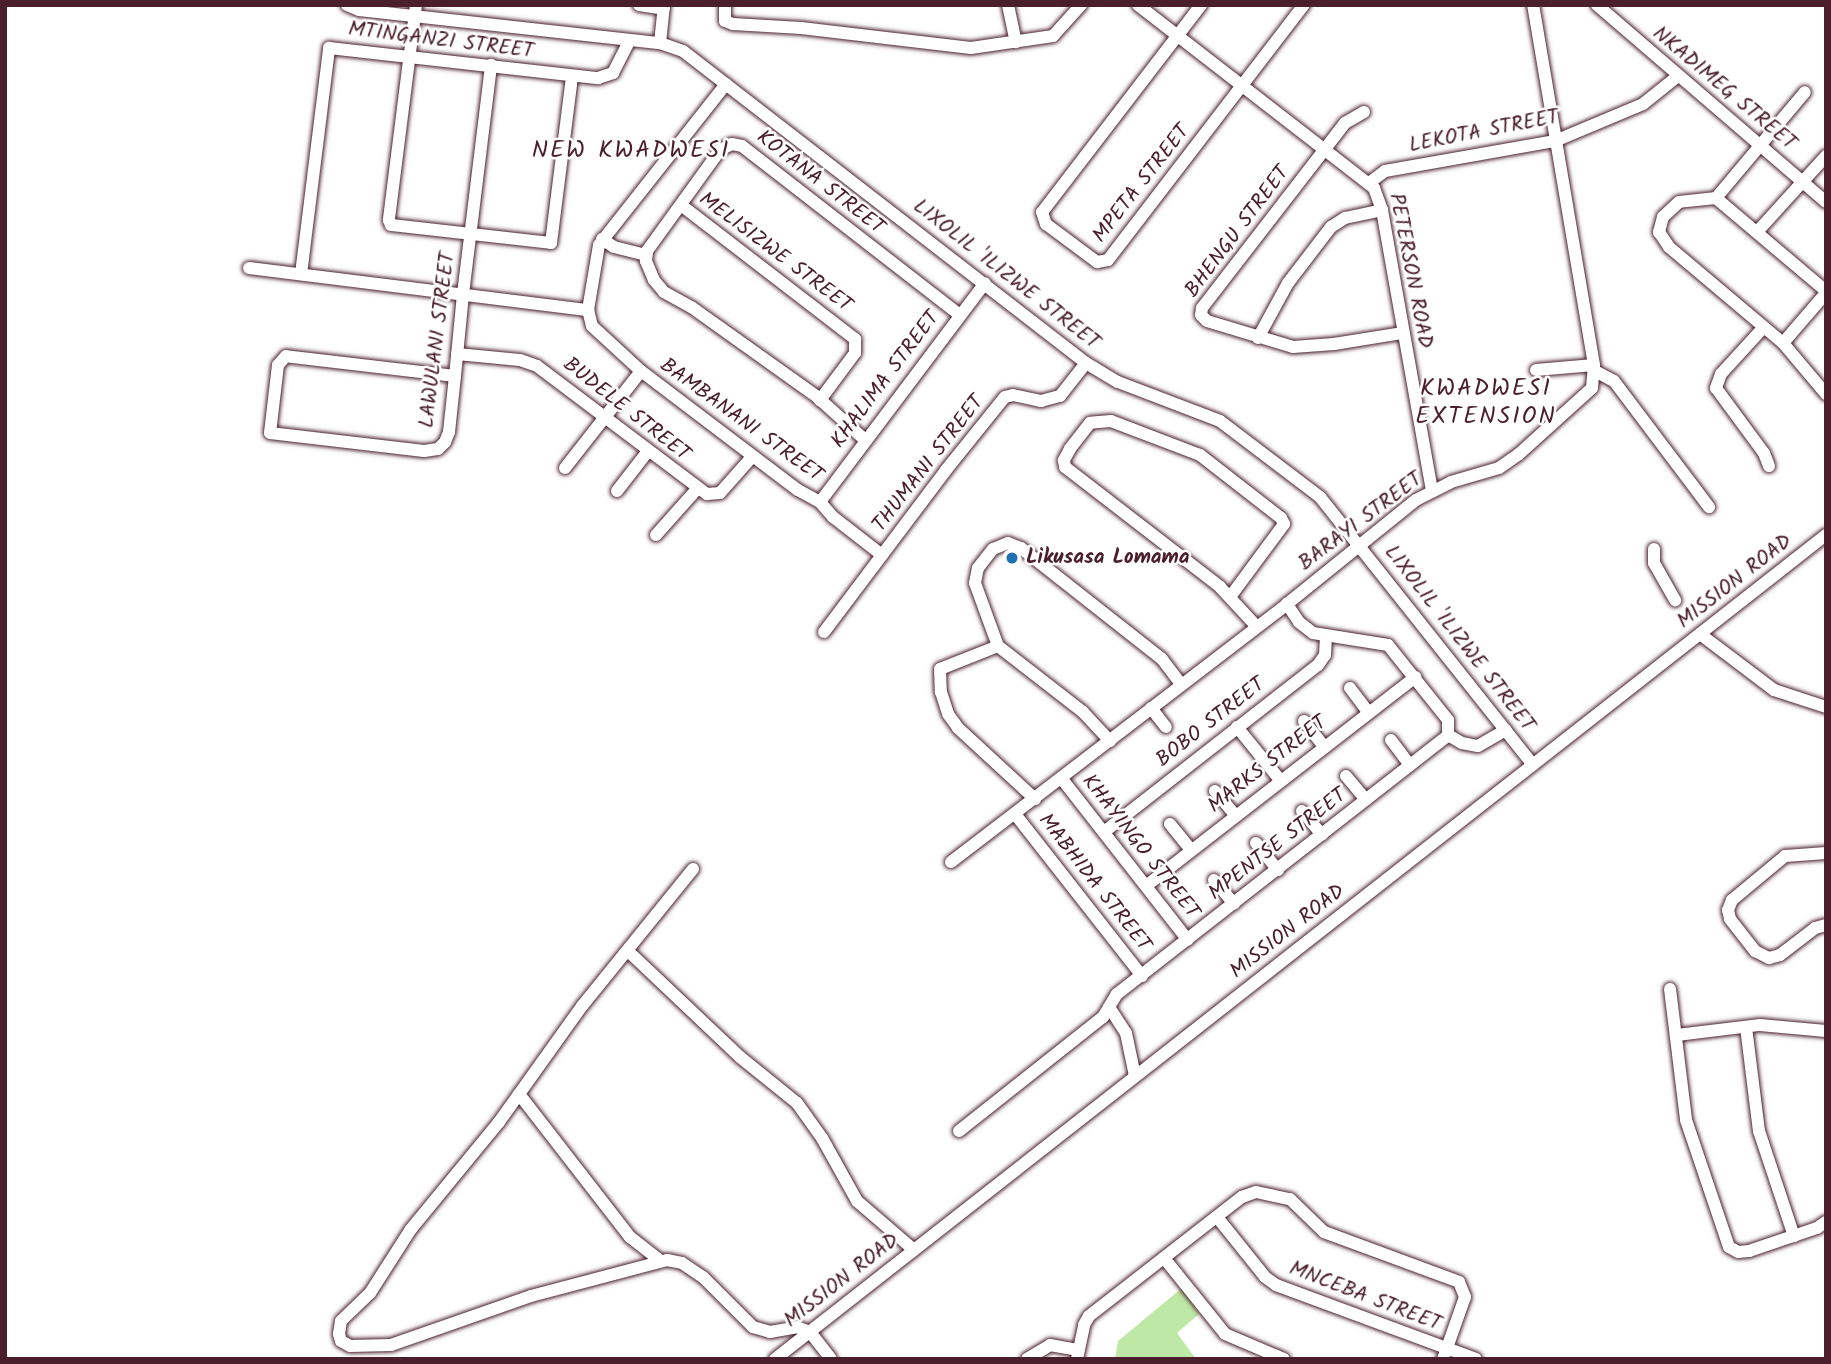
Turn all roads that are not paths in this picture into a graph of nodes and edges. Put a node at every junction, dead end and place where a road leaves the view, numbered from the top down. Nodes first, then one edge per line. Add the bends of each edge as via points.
1 (346, 5) edge
2 (639, 5) edge
3 (724, 5) edge
4 (1008, 5) edge
5 (1081, 5) edge
6 (1138, 5) edge
7 (1201, 5) edge
8 (1304, 5) edge
9 (1533, 5) edge
10 (1597, 5) edge
11 (664, 7) edge
12 (416, 10) edge
13 (1177, 36) junction
14 (630, 40) junction
15 (1016, 42) junction
16 (660, 43) junction
17 (410, 55) junction
18 (491, 65) junction
19 (572, 76) junction
20 (1678, 76) junction
21 (726, 84) junction
22 (1243, 85) junction
23 (1805, 92) dead end
24 (1364, 112) dead end
25 (1555, 141) junction
26 (1761, 146) junction
27 (1324, 149) junction
28 (1826, 156) edge
29 (1803, 182) junction
30 (1369, 183) junction
31 (1716, 198) junction
32 (1826, 202) edge
33 (681, 205) junction
34 (1382, 210) junction
35 (1757, 232) junction
36 (471, 233) junction
37 (602, 239) junction
38 (646, 256) junction
39 (249, 268) dead end
40 (301, 274) junction
41 (985, 283) junction
42 (1826, 292) edge
43 (463, 294) junction
44 (588, 310) junction
45 (960, 315) junction
46 (1763, 328) junction
47 (1403, 333) junction
48 (1258, 338) junction
49 (1783, 343) junction
50 (457, 354) junction
51 (1086, 363) junction
52 (1594, 368) junction
53 (1536, 370) dead end
54 (641, 371) junction
55 (1826, 371) edge
56 (455, 376) junction
57 (1816, 381) junction
58 (1826, 394) edge
59 (820, 400) junction
60 (605, 419) junction
61 (864, 439) junction
62 (648, 451) junction
63 (752, 457) junction
64 (1769, 466) dead end
65 (565, 468) dead end
66 (697, 489) junction
67 (1432, 490) junction
68 (617, 491) dead end
69 (820, 502) junction
70 (1709, 508) dead end
71 (656, 535) dead end
72 (1826, 535) edge
73 (1360, 544) junction
74 (1654, 549) dead end
75 (882, 555) junction
76 (1230, 597) junction
77 (1675, 600) dead end
78 (1287, 604) junction
79 (1257, 626) junction
80 (824, 632) dead end
81 (1700, 634) junction
82 (1326, 637) junction
83 (998, 646) junction
84 (1415, 677) junction
85 (1181, 684) junction
86 (1350, 688) dead end
87 (1826, 707) edge
88 (1151, 708) junction
89 (1368, 712) junction
90 (1304, 721) dead end
91 (1166, 727) dead end
92 (1237, 727) junction
93 (1506, 730) junction
94 (1448, 735) junction
95 (1391, 740) dead end
96 (1110, 741) junction
97 (1324, 747) junction
98 (1410, 765) junction
99 (1534, 765) junction
100 (1346, 776) dead end
101 (1062, 779) junction
102 (1280, 780) junction
103 (1215, 791) dead end
104 (1035, 799) junction
105 (1366, 800) junction
106 (1302, 811) dead end
107 (1015, 814) junction
108 (1235, 816) junction
109 (1170, 824) dead end
110 (1104, 832) junction
111 (1322, 835) junction
112 (1256, 843) dead end
113 (1191, 850) junction
114 (1826, 853) edge
115 (951, 862) dead end
116 (693, 869) dead end
117 (1278, 870) junction
118 (1214, 880) dead end
119 (1146, 886) junction
120 (1234, 904) junction
121 (1826, 925) edge
122 (1188, 940) junction
123 (628, 951) junction
124 (1142, 976) junction
125 (1670, 989) dead end
126 (1110, 1007) junction
127 (1746, 1027) junction
128 (1826, 1031) edge
129 (1676, 1035) junction
130 (1135, 1076) junction
131 (519, 1094) junction
132 (959, 1131) dead end
133 (1217, 1217) junction
134 (1826, 1222) edge
135 (1794, 1236) junction
136 (914, 1250) junction
137 (1164, 1258) junction
138 (661, 1261) junction
139 (810, 1332) junction
140 (1445, 1353) edge
141 (1078, 1354) edge
142 (775, 1359) edge
143 (831, 1359) edge
144 (1027, 1359) edge
145 (1284, 1359) edge
146 (1476, 1359) edge

1 - 12 street, LIXOLIL 'ILIZWE STREET
2 - 11 street
3 - 15 street via 725,21 733,24 971,48
4 - 15 street
5 - 15 street via 1053,36
6 - 13 street, PETERSON ROAD
7 - 13 street
8 - 22 street
9 - 25 street
10 - 20 street, NKADIMEG STREET
11 - 16 street
12 - 14 street, LIXOLIL 'ILIZWE STREET
12 - 17 street
13 - 22 street, PETERSON ROAD
13 - 22 street, MPETA STREET via 1042,212 1046,224 1092,260 1108,260
14 - 16 street, LIXOLIL 'ILIZWE STREET
14 - 19 street, MTINGANZI STREET via 609,77
16 - 21 street, LIXOLIL 'ILIZWE STREET via 683,51
17 - 18 street, MTINGANZI STREET
17 - 36 street via 389,220 398,227
17 - 40 street, MTINGANZI STREET via 352,48 326,52
18 - 19 street, MTINGANZI STREET
18 - 36 street, LAWULANI STREET
19 - 36 street via 551,243
20 - 25 street, LEKOTA STREET via 1653,99
20 - 26 street, NKADIMEG STREET
21 - 37 street
21 - 41 street, LIXOLIL 'ILIZWE STREET
22 - 27 street, PETERSON ROAD
23 - 26 street
24 - 27 street, BHENGU STREET via 1348,120
25 - 30 street, LEKOTA STREET via 1385,171
25 - 52 street
26 - 29 street, NKADIMEG STREET
26 - 31 street
27 - 30 street, PETERSON ROAD
27 - 48 street, BHENGU STREET via 1200,311 1207,321
28 - 29 street
29 - 32 street, NKADIMEG STREET
29 - 35 street
30 - 34 street, PETERSON ROAD
31 - 35 street
31 - 46 street via 1679,202 1663,217 1661,238
33 - 38 street, KOTANA STREET
33 - 45 street, KOTANA STREET via 722,148 742,146
33 - 59 street, MELISIZWE STREET via 855,339 855,354
34 - 47 street, PETERSON ROAD
34 - 48 street via 1345,218 1331,227 1288,283
35 - 42 street
36 - 43 street, LAWULANI STREET
37 - 38 street
37 - 44 street
38 - 59 street via 659,288
39 - 40 street
40 - 43 street
41 - 45 street, KHALIMA STREET
41 - 51 street, LIXOLIL 'ILIZWE STREET
42 - 49 street
43 - 44 street
43 - 50 street, LAWULANI STREET
44 - 54 street, BAMBANANI STREET via 595,332
45 - 61 street, KHALIMA STREET
46 - 49 street
46 - 64 street via 1721,374 1716,388
47 - 48 street, BHENGU STREET via 1313,347
47 - 67 street, PETERSON ROAD
49 - 57 street
50 - 56 street, LAWULANI STREET
50 - 60 street, BUDELE STREET via 532,363
51 - 73 street, LIXOLIL 'ILIZWE STREET via 1118,382 1220,421 1320,497
51 - 75 street, THUMANI STREET via 1060,396 1041,401 1005,397
52 - 53 street
52 - 67 street, BARAYI STREET via 1588,392 1519,454 1499,468
52 - 70 street via 1614,381
54 - 60 street
54 - 63 street, BAMBANANI STREET
55 - 57 street
56 - 56 street, LAWULANI STREET via 286,356 278,365 270,433 431,451 447,438
57 - 58 street
59 - 61 street
60 - 62 street, BUDELE STREET
60 - 65 street
61 - 69 street, KHALIMA STREET
62 - 66 street, BUDELE STREET
62 - 68 street
63 - 66 street, BUDELE STREET via 720,494
63 - 69 street, BAMBANANI STREET
66 - 71 street
67 - 73 street, BARAYI STREET
69 - 75 street, BAMBANANI STREET
72 - 81 street, MISSION ROAD
73 - 78 street, BARAYI STREET
73 - 93 street, LIXOLIL 'ILIZWE STREET
74 - 77 street via 1654,563
75 - 80 street, THUMANI STREET
76 - 76 street via 1065,467 1070,449 1090,424 1111,421 1200,456 1281,519 1284,524
76 - 79 street
78 - 79 street, BARAYI STREET
78 - 82 street via 1304,628
79 - 85 street, BARAYI STREET
81 - 87 street via 1774,690
81 - 99 street, MISSION ROAD
82 - 84 street via 1388,645
82 - 92 street, BOBO STREET via 1325,655 1318,665
83 - 85 street via 975,583 978,568 993,549 1008,543 1021,548 1137,638 1162,659
83 - 96 street via 1083,712
83 - 104 street via 940,669 941,692 958,728
84 - 89 street, MARKS STREET
84 - 94 street via 1448,720
85 - 88 street, BARAYI STREET
86 - 89 street
88 - 91 street
88 - 96 street, BARAYI STREET
89 - 97 street, MARKS STREET
90 - 97 street
92 - 102 street
92 - 110 street, BOBO STREET
93 - 94 street via 1478,746
93 - 99 street, LIXOLIL 'ILIZWE STREET
94 - 98 street, MPENTSE STREET
95 - 98 street
96 - 101 street, BARAYI STREET
97 - 102 street, MARKS STREET
98 - 105 street, MPENTSE STREET
99 - 130 street, MISSION ROAD
100 - 105 street
101 - 104 street, BARAYI STREET
101 - 110 street, KHAYINGO STREET
102 - 108 street, MARKS STREET
103 - 108 street
104 - 107 street, BARAYI STREET
105 - 111 street, MPENTSE STREET
106 - 111 street
107 - 115 street, BARAYI STREET
107 - 124 street, MABHIDA STREET
108 - 113 street, MARKS STREET
109 - 113 street
110 - 119 street, KHAYINGO STREET
111 - 117 street, MPENTSE STREET
112 - 117 street
113 - 119 street, MARKS STREET
114 - 121 street via 1785,856 1732,900 1728,910 1755,951 1769,958 1780,956 1815,928
116 - 123 street
117 - 120 street, MPENTSE STREET
118 - 120 street
119 - 122 street, KHAYINGO STREET
120 - 122 street, MPENTSE STREET
122 - 124 street, MPENTSE STREET
123 - 131 street
123 - 136 street via 740,1057 797,1103 857,1201
124 - 126 street, MPENTSE STREET via 1117,994
125 - 129 street
126 - 130 street via 1126,1033
126 - 132 street, MPENTSE STREET
127 - 128 street
127 - 129 street
127 - 135 street via 1759,1131
129 - 135 street via 1688,1129 1729,1247 1744,1252
130 - 136 street, MISSION ROAD
131 - 138 street via 630,1237
131 - 138 street via 411,1229 370,1293 341,1321 341,1341 360,1347 391,1345 531,1296
133 - 137 street
133 - 140 street, MNCEBA STREET via 1269,1281
133 - 140 street, MNCEBA STREET via 1256,1192 1290,1199 1319,1229 1455,1280 1465,1290 1464,1303
134 - 135 street
136 - 139 street, MISSION ROAD
137 - 141 street via 1089,1316
137 - 145 street via 1225,1334
138 - 139 street via 682,1263 703,1277 759,1330 779,1332 797,1327
139 - 142 street, MISSION ROAD
139 - 143 street
140 - 146 street, MNCEBA STREET
141 - 144 street via 1051,1345

